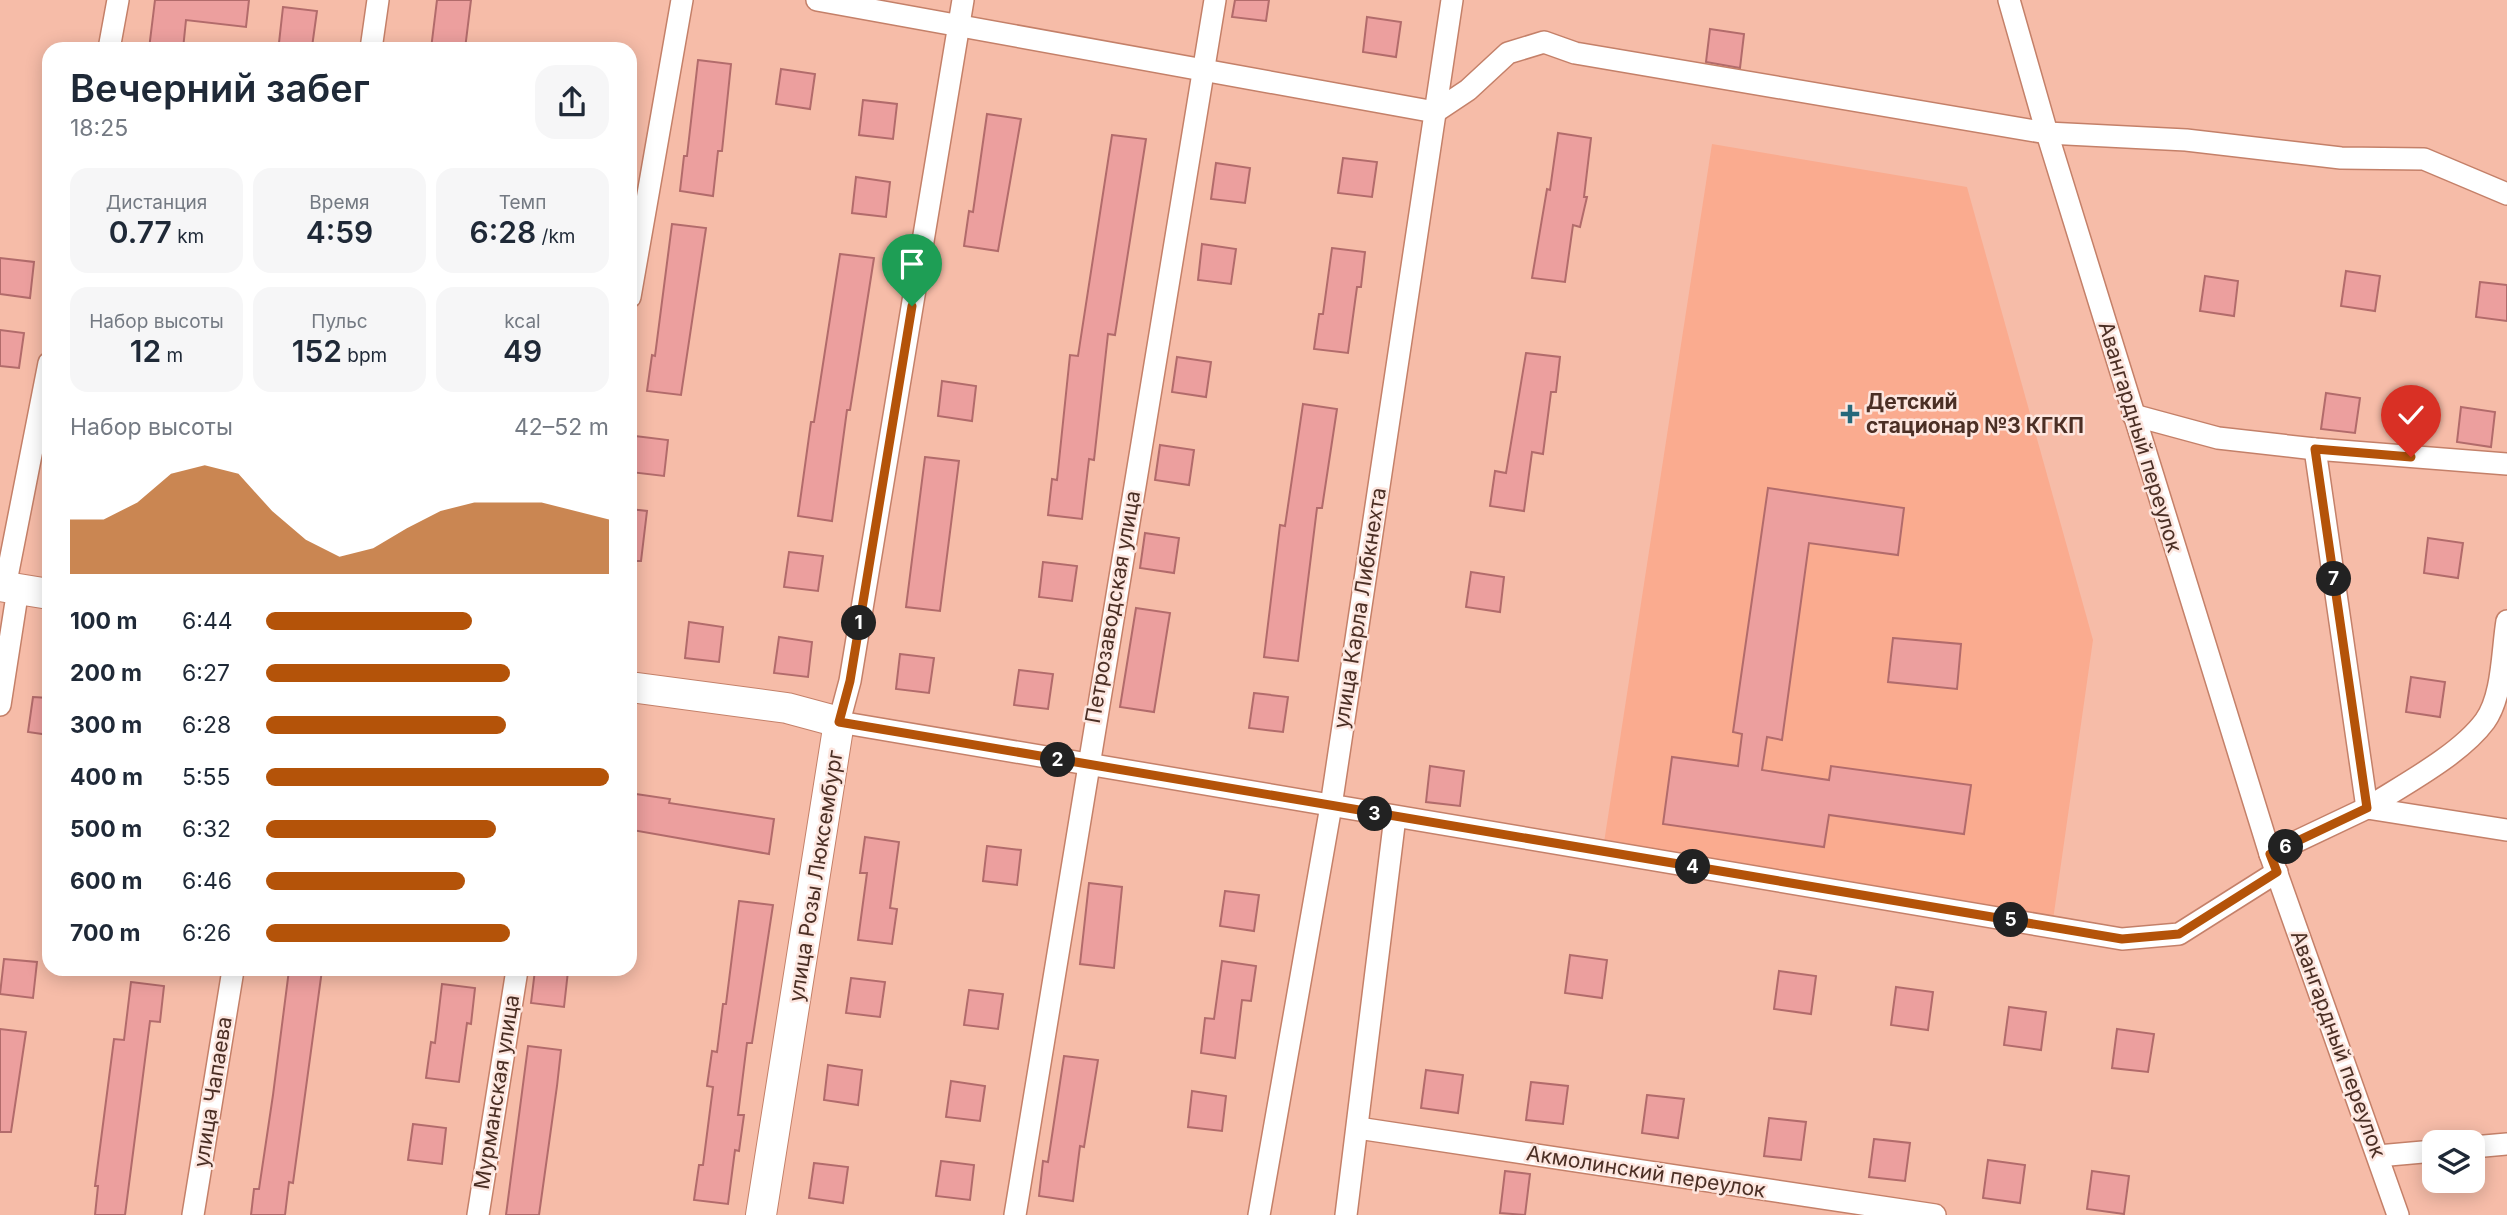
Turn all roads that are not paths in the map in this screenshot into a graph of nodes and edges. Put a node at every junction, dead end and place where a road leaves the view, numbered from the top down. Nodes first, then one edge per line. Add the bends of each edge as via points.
1 (118, 0) edge
2 (378, 0) edge
3 (682, 0) edge
4 (817, 0) edge
5 (963, 0) edge
6 (1215, 0) edge
7 (1452, 0) edge
8 (2009, 0) edge
9 (960, 24) junction
10 (110, 42) edge
11 (372, 42) edge
12 (1204, 71) junction
13 (1435, 112) junction
14 (2047, 133) junction
15 (2507, 194) edge
16 (637, 257) edge
17 (42, 401) edge
18 (2133, 415) junction
19 (2315, 449) junction
20 (2507, 464) edge
21 (8, 587) edge
22 (42, 593) edge
23 (2507, 621) edge
24 (637, 688) edge
25 (0, 705) edge
26 (839, 722) junction
27 (1086, 765) junction
28 (1331, 806) junction
29 (2367, 808) junction
30 (1395, 817) junction
31 (2506, 830) edge
32 (2273, 863) junction
33 (232, 976) edge
34 (516, 976) edge
35 (1358, 1128) junction
36 (2507, 1144) edge
37 (2485, 1146) edge
38 (2422, 1152) edge
39 (2378, 1156) junction
40 (193, 1215) edge
41 (478, 1215) edge
42 (761, 1215) edge
43 (1015, 1215) edge
44 (1259, 1215) edge
45 (1346, 1215) edge
46 (1935, 1215) edge
47 (2398, 1215) edge

1 - 10 street
2 - 11 street
3 - 16 street
4 - 9 street
5 - 9 street, улица Розы Люксембург
6 - 12 street, Петрозаводская улица
7 - 13 street, улица Карла Либкнехта
8 - 14 street, Авангардный переулок
9 - 12 street
9 - 26 street, улица Розы Люксембург via 850,681
12 - 13 street
12 - 27 street, Петрозаводская улица
13 - 14 street via 1468,90 1508,53 1544,42 1575,53
13 - 28 street, улица Карла Либкнехта
14 - 15 street via 2186,140 2341,158 2424,159
14 - 18 street, Авангардный переулок
17 - 21 street
18 - 19 street via 2218,438
18 - 32 street, Авангардный переулок
19 - 20 street
19 - 29 street
21 - 22 main road
21 - 25 street
23 - 29 street via 2494,699 2485,721 2459,746
24 - 26 main road via 786,708
26 - 27 street
26 - 42 main road, улица Розы Люксембург
27 - 28 street
27 - 43 street, Петрозаводская улица
28 - 30 street
28 - 44 street, улица Карла Либкнехта
29 - 31 street
29 - 32 street
30 - 32 street via 2122,939 2179,934
30 - 35 street
32 - 39 street, Авангардный переулок
33 - 40 street, улица Чапаева
34 - 41 street, Мурманская улица
35 - 45 street
35 - 46 street, Акмолинский переулок
36 - 37 street
38 - 39 street
39 - 47 street, Авангардный переулок

